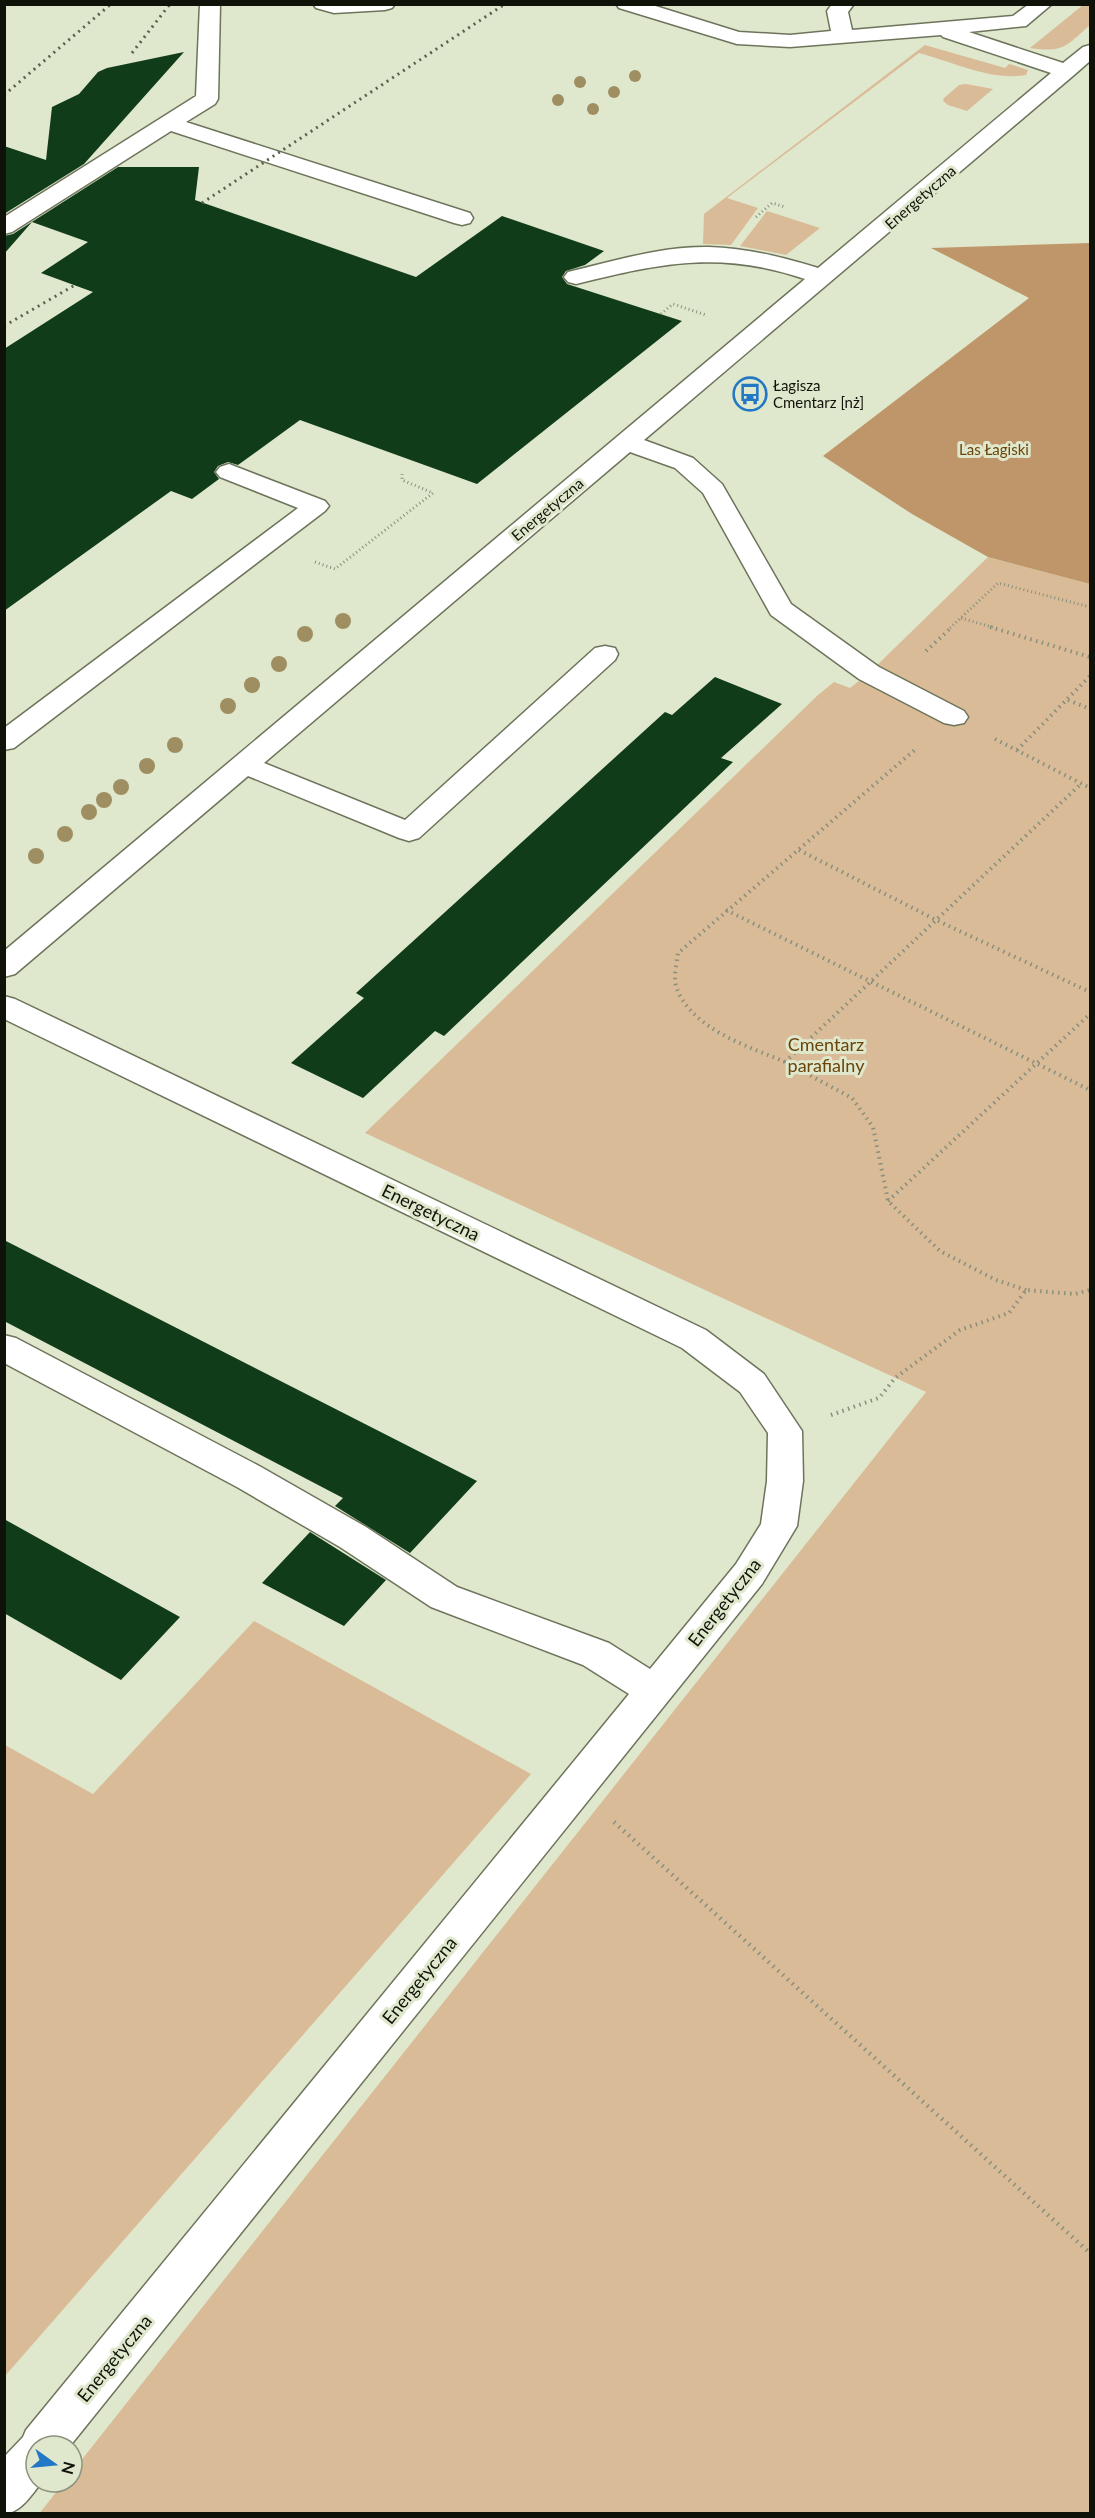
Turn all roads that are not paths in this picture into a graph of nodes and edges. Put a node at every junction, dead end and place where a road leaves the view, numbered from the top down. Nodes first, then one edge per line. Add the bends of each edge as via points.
1 (210, 4) edge
2 (323, 4) edge
3 (386, 4) edge
4 (626, 4) edge
5 (844, 4) edge
6 (1042, 4) edge
7 (1019, 22) junction
8 (937, 29) junction
9 (843, 37) junction
10 (992, 47) junction
11 (1090, 51) edge
12 (1068, 71) junction
13 (170, 124) junction
14 (462, 218) dead end
15 (4, 227) edge
16 (576, 277) dead end
17 (824, 278) junction
18 (628, 443) junction
19 (229, 472) dead end
20 (605, 654) dead end
21 (954, 717) road end
22 (4, 742) edge
23 (244, 764) junction
24 (4, 967) edge
25 (4, 1006) edge
26 (4, 1347) edge
27 (654, 1691) junction
28 (52, 2434) edge
29 (24, 2469) edge
30 (4, 2493) edge

1 - 13 street via 207,99
2 - 3 street
4 - 9 street via 737,38 790,41
5 - 9 street via 837,10
6 - 7 street
7 - 8 street
7 - 10 street
8 - 9 street
8 - 10 street
10 - 12 street
11 - 12 street, Energetyczna
12 - 17 street, Energetyczna
13 - 14 street
13 - 15 street
16 - 17 street via 649,260 728,254 794,267
17 - 18 street, Energetyczna
18 - 21 street via 684,463 713,489 780,609 869,673
18 - 23 street, Energetyczna
19 - 22 street via 315,506
20 - 23 street via 409,832
23 - 24 street, Energetyczna
25 - 27 street, Energetyczna via 694,1340 752,1383 785,1431 779,1526 748,1574
26 - 27 street via 249,1477 354,1537 444,1597 596,1654
27 - 28 street, Energetyczna
29 - 30 street

